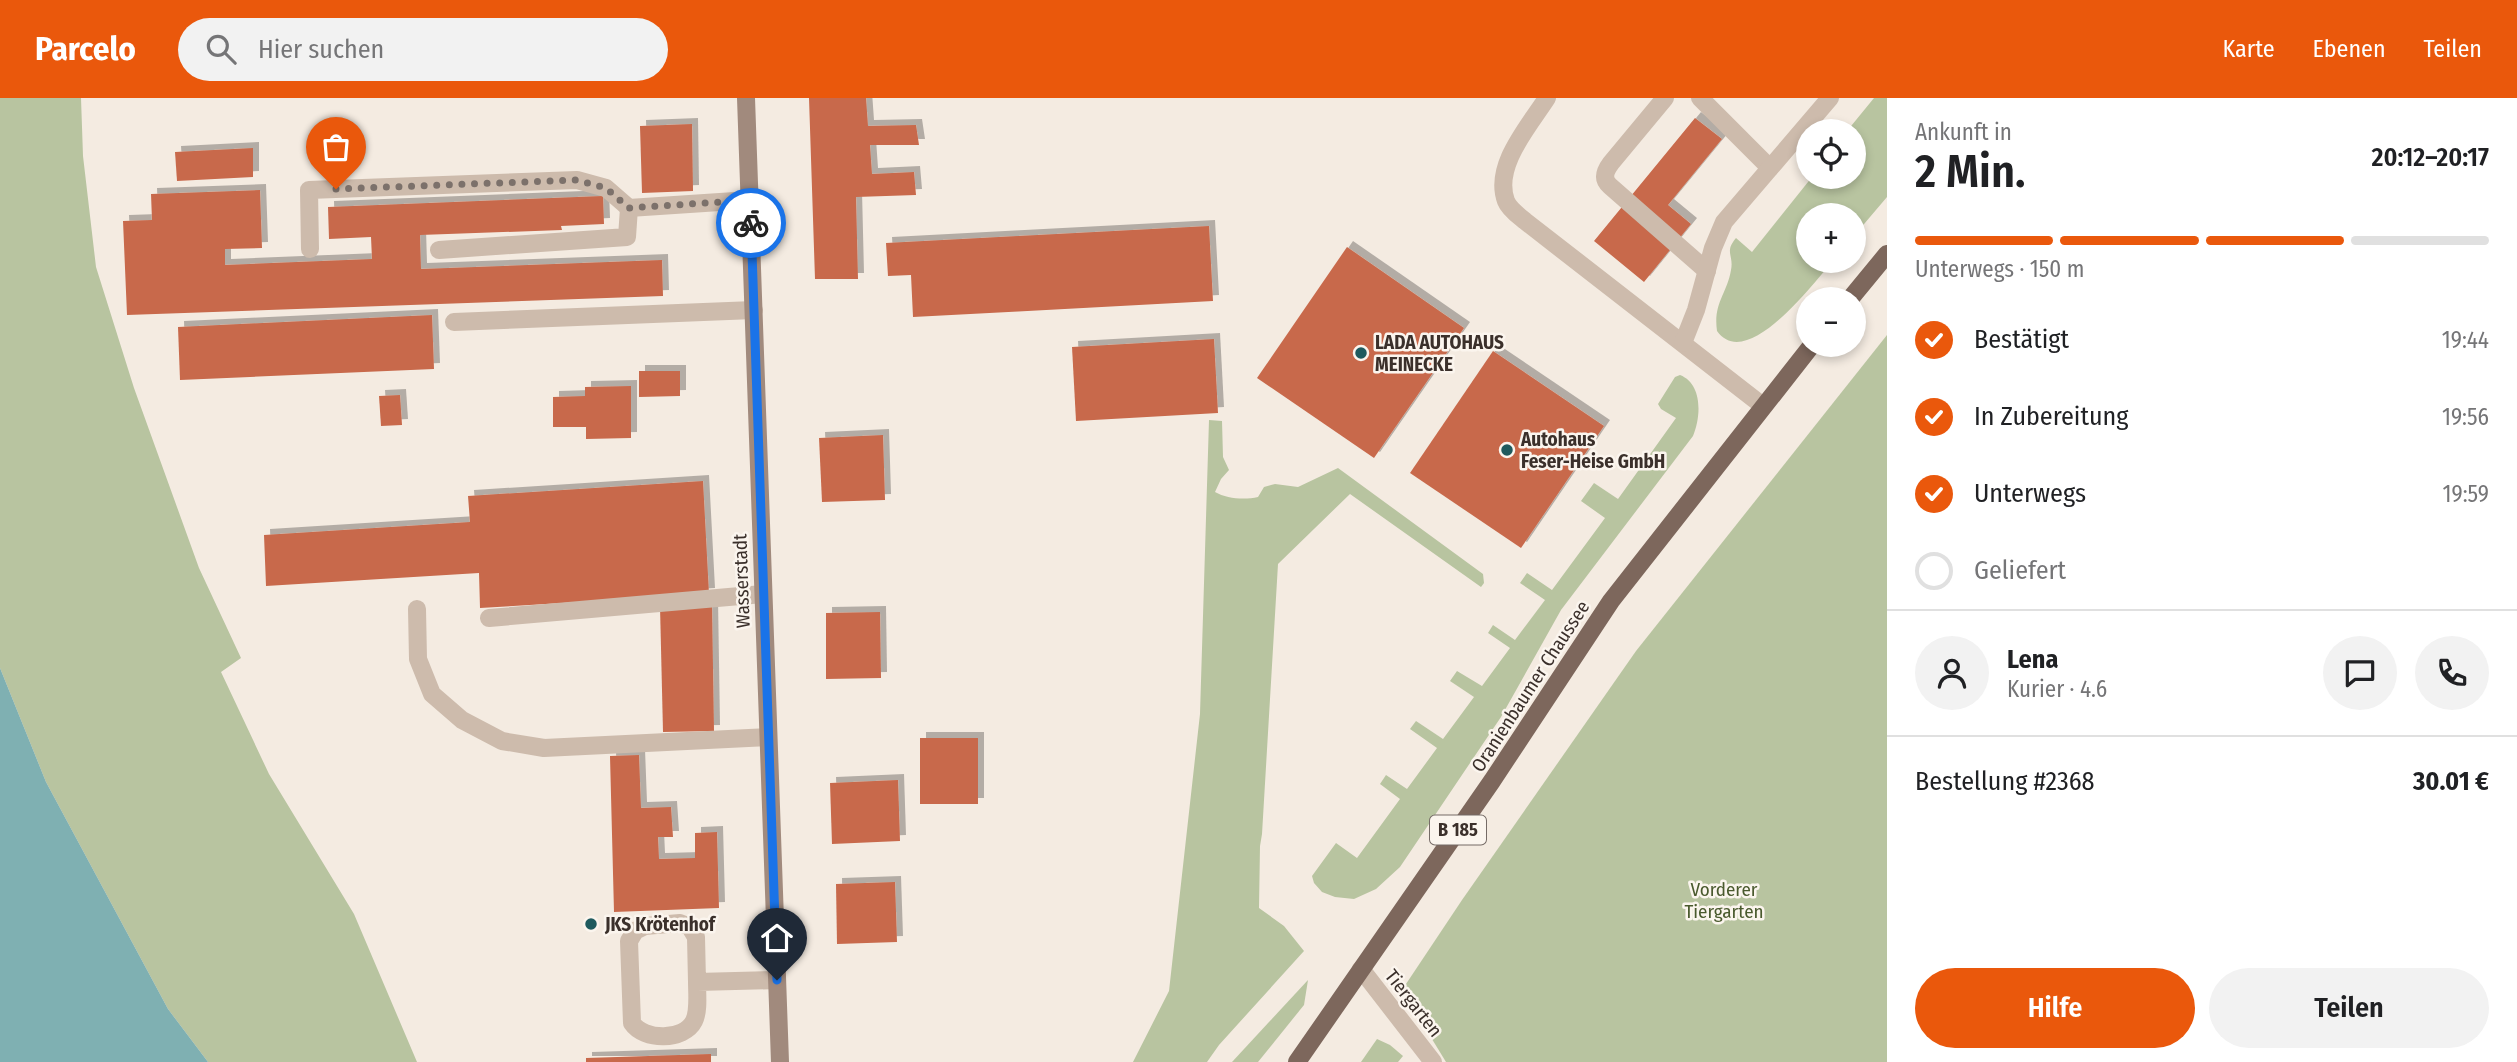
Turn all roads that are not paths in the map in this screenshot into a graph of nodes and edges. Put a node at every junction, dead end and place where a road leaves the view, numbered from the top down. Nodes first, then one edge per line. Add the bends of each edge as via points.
1 (746, 98) edge
2 (1547, 98) edge
3 (1665, 98) edge
4 (1700, 98) edge
5 (1830, 98) edge
6 (1770, 168) junction
7 (750, 200) junction
8 (629, 208) junction
9 (310, 249) dead end
10 (439, 250) dead end
11 (1887, 254) edge
12 (1707, 271) junction
13 (1860, 287) edge
14 (754, 310) junction
15 (454, 322) dead end
16 (1683, 343) junction
17 (1802, 357) edge
18 (1763, 406) junction
19 (763, 594) junction
20 (417, 609) dead end
21 (489, 618) dead end
22 (768, 737) junction
23 (1361, 970) junction
24 (777, 980) junction
25 (697, 982) junction
26 (780, 1062) edge
27 (1297, 1062) edge
28 (1433, 1062) edge

1 - 7 main road, Wasserstadt
2 - 16 lane via 1511,154 1503,184 1507,204
3 - 12 lane via 1611,163 1605,178
4 - 6 lane
5 - 6 lane
6 - 12 lane via 1724,222
7 - 8 lane
7 - 14 main road, Wasserstadt
8 - 9 lane via 606,188 577,180 309,190
8 - 10 lane via 627,237
11 - 13 main road
12 - 16 lane
14 - 15 lane
14 - 19 main road, Wasserstadt
16 - 18 lane
17 - 18 main road, Oranienbaumer Chaussee / B 185
18 - 23 main road, Oranienbaumer Chaussee / B 185 via 1611,601
19 - 21 lane
19 - 22 main road, Wasserstadt
20 - 22 lane via 418,659 432,694 462,720 502,741 544,748
22 - 24 main road, Wasserstadt
23 - 27 main road, Oranienbaumer Chaussee / B 185
23 - 28 lane, Tiergarten
24 - 25 lane
24 - 26 main road, Wasserstadt
25 - 25 lane via 696,937 690,927 680,923 635,931 629,941 632,1023 637,1031 680,1035 689,1030 696,1017

